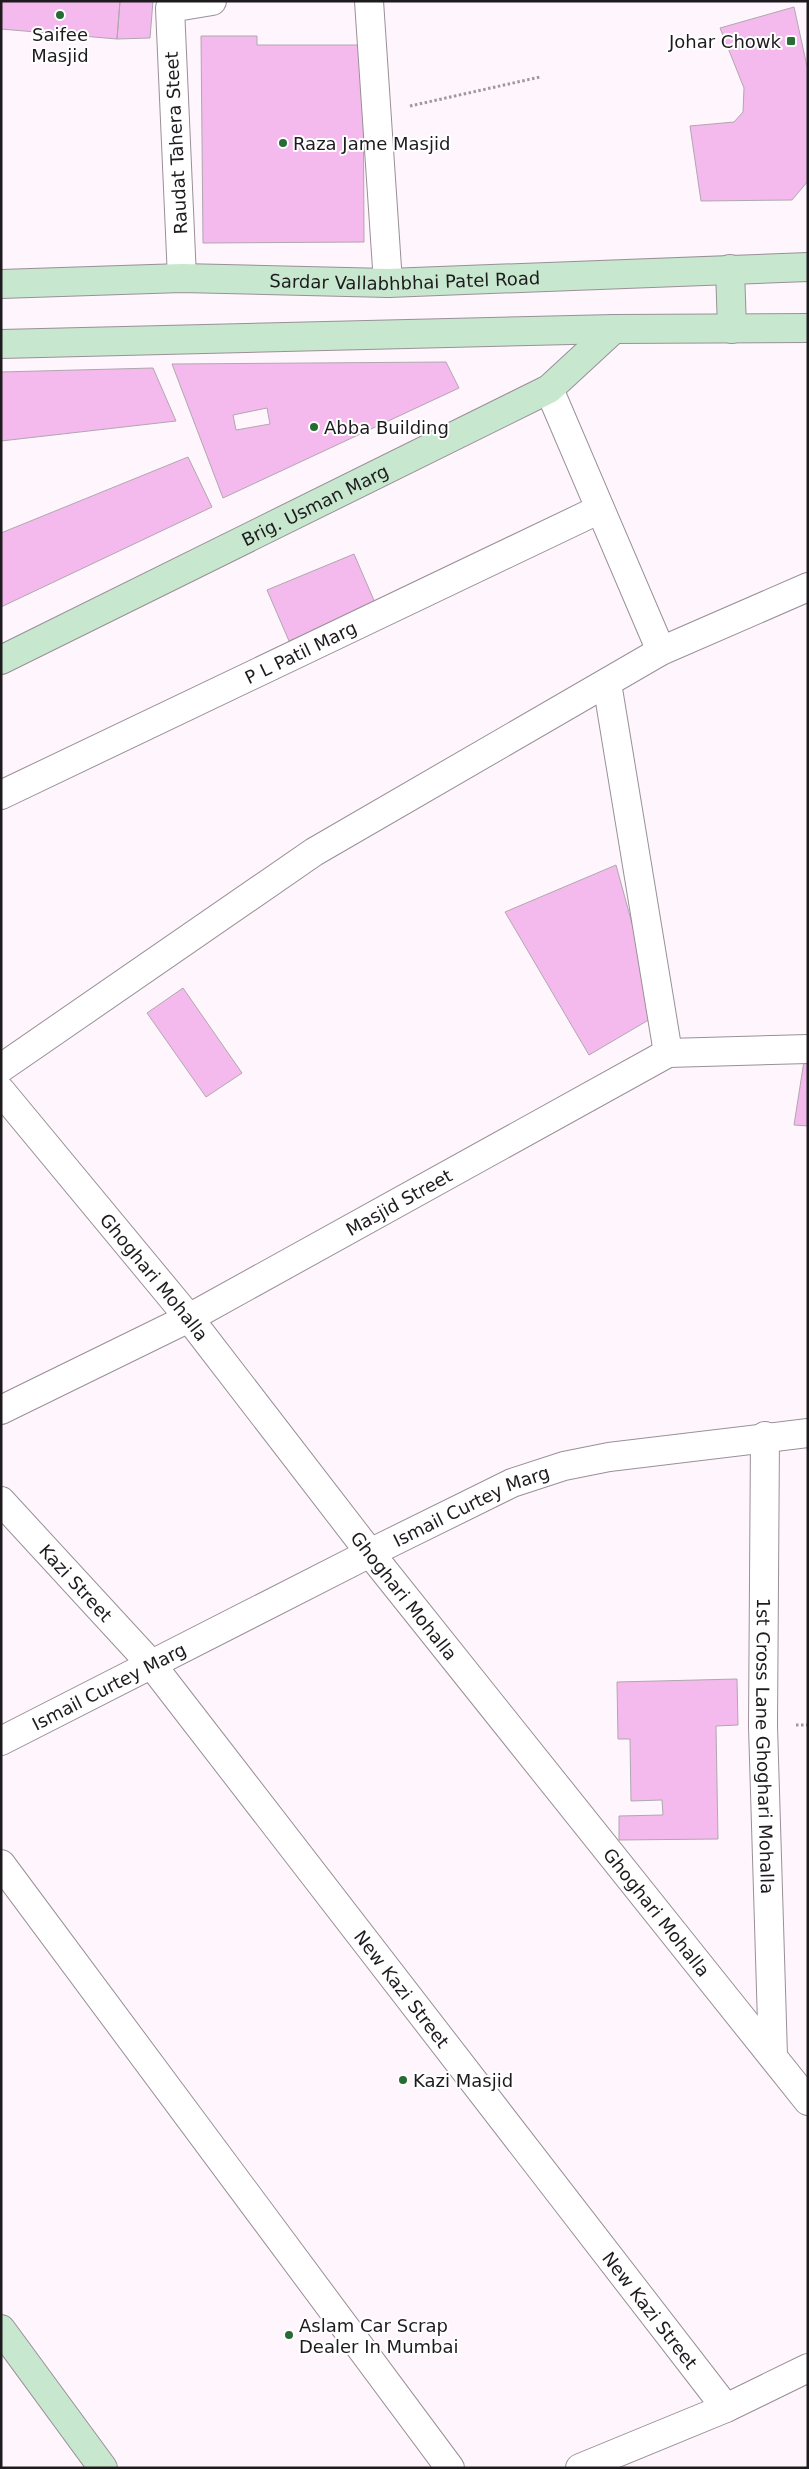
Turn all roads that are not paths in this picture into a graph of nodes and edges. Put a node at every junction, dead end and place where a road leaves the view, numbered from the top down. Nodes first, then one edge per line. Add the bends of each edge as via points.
1 (212, 1) edge
2 (369, 1) edge
3 (808, 267) edge
4 (730, 269) junction
5 (182, 278) junction
6 (388, 283) junction
7 (1, 284) edge
8 (808, 328) edge
9 (614, 329) junction
10 (732, 329) junction
11 (1, 344) edge
12 (548, 389) junction
13 (600, 509) junction
14 (808, 587) edge
15 (662, 651) junction
16 (1, 660) edge
17 (607, 683) junction
18 (1, 795) edge
19 (808, 1049) edge
20 (668, 1053) junction
21 (1, 1068) edge
22 (1, 1091) edge
23 (189, 1318) junction
24 (1, 1410) edge
25 (808, 1433) edge
26 (765, 1436) junction
27 (1, 1501) edge
28 (370, 1553) junction
29 (152, 1665) junction
30 (1, 1741) edge
31 (1, 1864) edge
32 (773, 2056) junction
33 (808, 2101) edge
34 (1, 2329) edge
35 (808, 2368) edge
36 (726, 2408) junction
37 (103, 2468) edge
38 (450, 2468) edge
39 (580, 2468) edge

1 - 5 street, Raudat Tahera Steet via 170,8
2 - 6 street
3 - 4 main road, Sardar Vallabhbhai Patel Road
4 - 6 main road, Sardar Vallabhbhai Patel Road
4 - 10 main road
5 - 6 main road, Sardar Vallabhbhai Patel Road
5 - 7 main road, Sardar Vallabhbhai Patel Road
8 - 10 main road
9 - 10 main road
9 - 11 main road
9 - 12 main road, Brig. Usman Marg
12 - 13 street
12 - 16 main road, Brig. Usman Marg
13 - 15 street
13 - 18 street, P L Patil Marg
14 - 15 street
15 - 17 street
17 - 20 street
17 - 21 street via 314,852
19 - 20 street, Masjid Street
20 - 23 street, Masjid Street
22 - 23 street, Ghoghari Mohalla
23 - 24 street, Masjid Street
23 - 28 street, Ghoghari Mohalla
25 - 26 street, Ismail Curtey Marg
26 - 28 street, Ismail Curtey Marg via 564,1466 512,1482
26 - 32 street, 1st Cross Lane Ghoghari Mohalla via 763,1726
27 - 29 street, Kazi Street
28 - 29 street, Ismail Curtey Marg
28 - 32 street, Ghoghari Mohalla
29 - 30 street, Ismail Curtey Marg
29 - 36 street, New Kazi Street
31 - 38 street
32 - 33 street, Ghoghari Mohalla
34 - 37 main road
35 - 36 street
36 - 39 street

